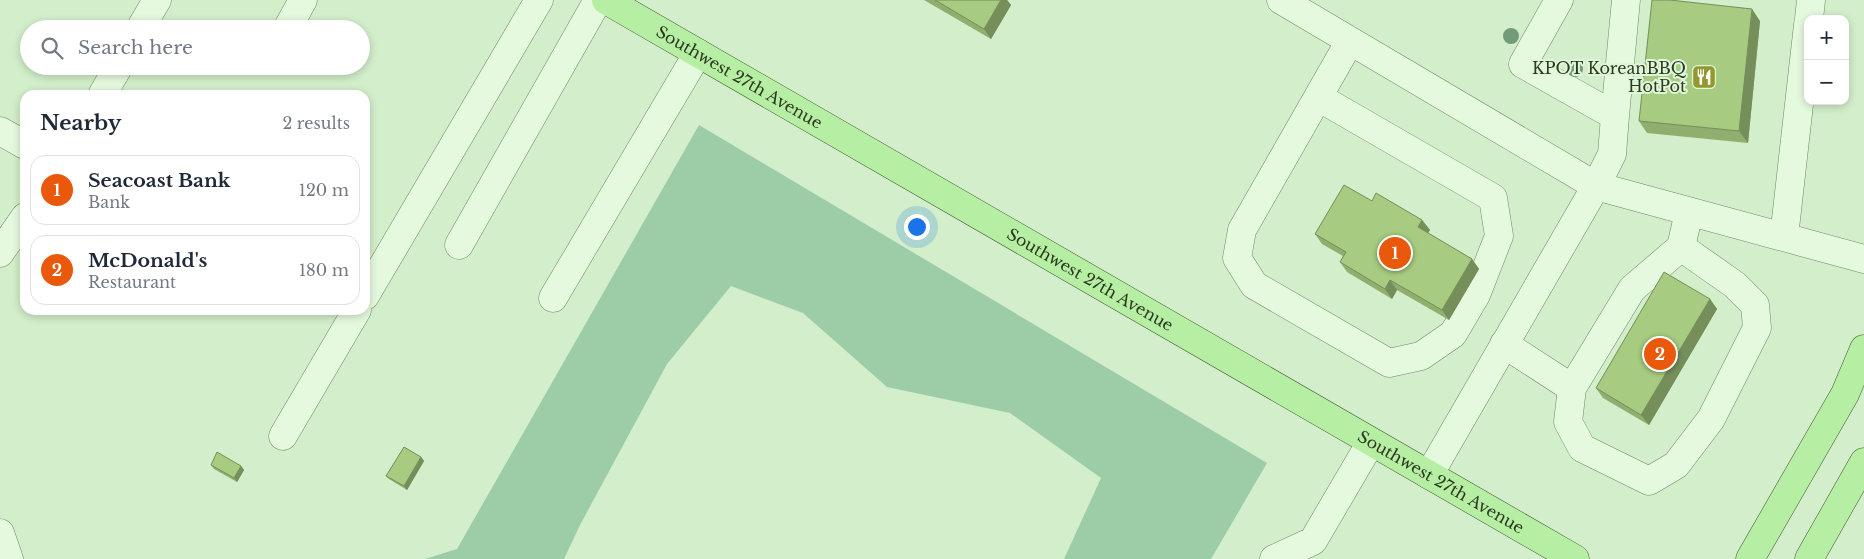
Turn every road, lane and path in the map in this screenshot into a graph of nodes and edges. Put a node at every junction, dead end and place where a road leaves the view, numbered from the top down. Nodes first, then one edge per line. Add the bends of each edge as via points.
1 (157, 0) edge
2 (303, 0) edge
3 (539, 0) edge
4 (598, 0) edge
5 (606, 0) edge
6 (1281, 0) edge
7 (1559, 0) edge
8 (1626, 0) edge
9 (1811, 0) edge
10 (1809, 15) edge
11 (145, 20) edge
12 (291, 20) edge
13 (1350, 41) junction
14 (698, 53) junction
15 (1804, 60) edge
16 (114, 75) edge
17 (105, 90) edge
18 (1318, 97) junction
19 (1616, 116) junction
20 (0, 132) edge
21 (20, 142) edge
22 (1596, 186) junction
23 (1689, 212) junction
24 (20, 224) edge
25 (1784, 238) junction
26 (459, 245) dead end
27 (1680, 247) junction
28 (0, 252) edge
29 (1864, 259) edge
30 (370, 287) edge
31 (553, 298) dead end
32 (354, 315) edge
33 (1504, 344) junction
34 (1864, 349) edge
35 (1572, 388) junction
36 (283, 436) dead end
37 (1371, 442) junction
38 (1864, 462) edge
39 (1429, 475) junction
40 (0, 533) edge
41 (1321, 550) edge
42 (9, 559) edge
43 (1274, 559) edge
44 (1575, 559) edge
45 (1750, 559) edge
46 (1809, 559) edge

1 - 11 lane
2 - 12 lane
3 - 30 lane
4 - 26 lane
5 - 14 main road, Southwest 27th Avenue
6 - 13 lane
7 - 19 lane via 1524,64
8 - 19 lane
9 - 10 lane
13 - 18 lane
13 - 22 lane
14 - 31 lane
14 - 37 main road, Southwest 27th Avenue
15 - 25 lane
16 - 17 lane
18 - 18 lane via 1242,230 1237,258 1254,285 1389,363 1421,356 1453,334 1476,295 1499,236 1493,198
19 - 22 lane via 1612,154
20 - 21 lane
22 - 23 lane
22 - 33 lane
23 - 25 lane
23 - 27 lane
24 - 28 lane
25 - 29 lane
27 - 35 lane via 1632,289
27 - 35 lane via 1735,285 1755,305 1757,328 1711,419 1676,465 1649,481 1582,448 1568,422
32 - 36 lane
33 - 35 lane
33 - 39 lane
34 - 45 main road via 1845,394
37 - 39 main road, Southwest 27th Avenue
37 - 41 lane
38 - 46 main road
39 - 44 main road, Southwest 27th Avenue
40 - 42 lane
41 - 43 lane

